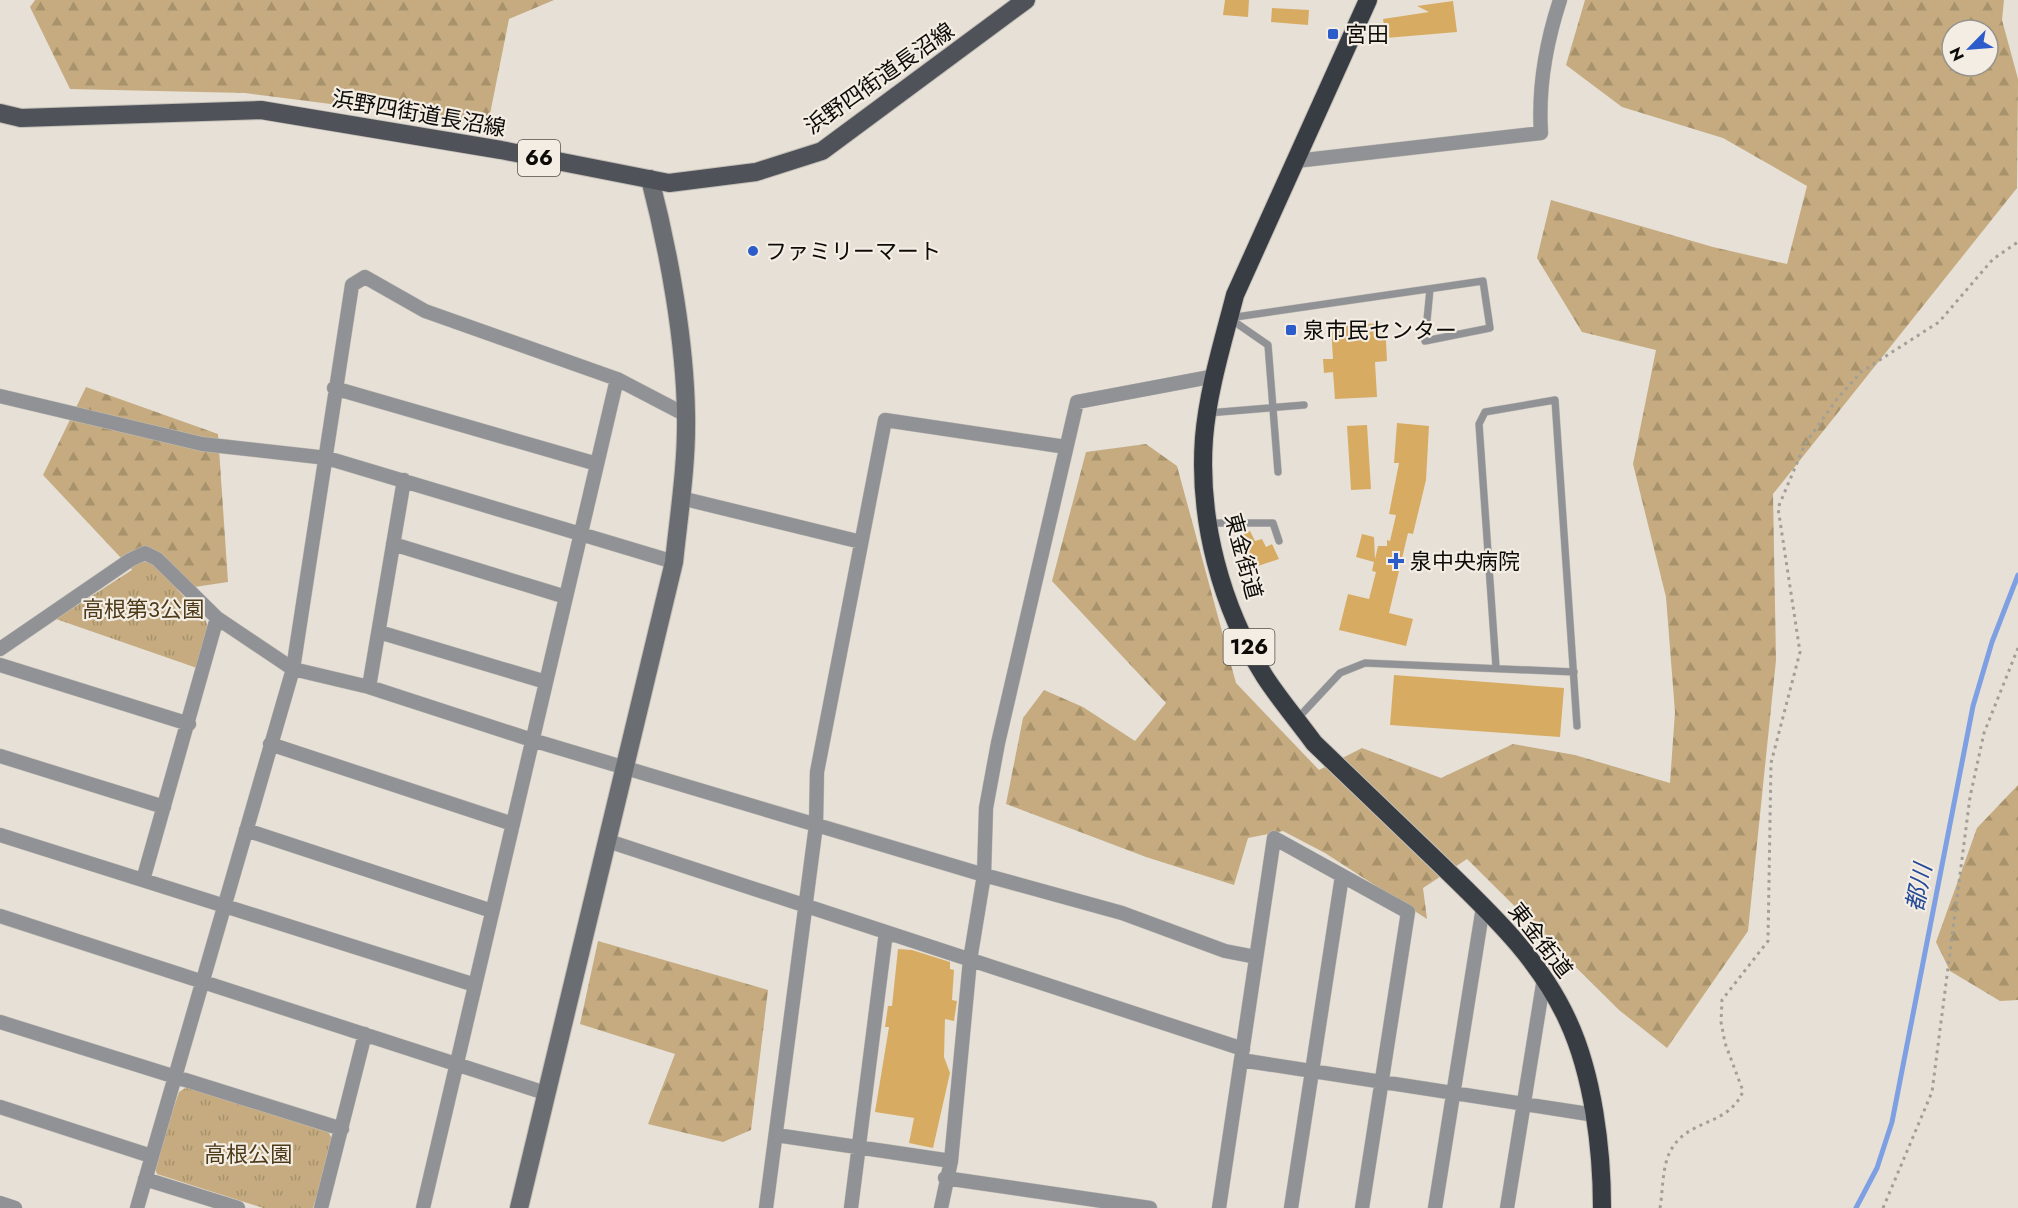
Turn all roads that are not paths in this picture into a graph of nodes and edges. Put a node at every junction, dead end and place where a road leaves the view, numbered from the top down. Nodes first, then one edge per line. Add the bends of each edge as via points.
1 (1026, 0) edge
2 (1368, 0) edge
3 (1560, 0) edge
4 (0, 113) edge
5 (1296, 161) junction
6 (650, 179) junction
7 (1430, 289) junction
8 (1229, 318) junction
9 (1215, 376) junction
10 (617, 379) junction
11 (334, 388) junction
12 (0, 396) edge
13 (1304, 405) dead end
14 (1272, 408) junction
15 (1208, 413) junction
16 (686, 415) junction
17 (1066, 447) junction
18 (327, 458) junction
19 (597, 464) junction
20 (1278, 472) dead end
21 (404, 480) junction
22 (681, 498) junction
23 (1208, 523) junction
24 (580, 535) junction
25 (1279, 541) dead end
26 (861, 542) junction
27 (393, 544) junction
28 (674, 562) junction
29 (566, 597) junction
30 (217, 618) junction
31 (379, 632) junction
32 (0, 649) edge
33 (0, 665) edge
34 (1496, 667) junction
35 (293, 669) junction
36 (1574, 672) junction
37 (546, 682) junction
38 (369, 687) junction
39 (1296, 720) junction
40 (189, 724) junction
41 (1577, 726) dead end
42 (532, 740) junction
43 (270, 744) junction
44 (0, 756) edge
45 (623, 767) junction
46 (164, 807) junction
47 (513, 824) junction
48 (816, 825) junction
49 (246, 830) junction
50 (0, 835) edge
51 (608, 841) junction
52 (984, 875) junction
53 (1342, 876) junction
54 (143, 880) junction
55 (223, 905) junction
56 (804, 905) junction
57 (1483, 907) junction
58 (492, 911) junction
59 (0, 916) edge
60 (886, 932) junction
61 (1256, 957) junction
62 (970, 960) junction
63 (1544, 978) junction
64 (203, 982) junction
65 (475, 985) junction
66 (0, 1022) edge
67 (365, 1034) junction
68 (1242, 1054) junction
69 (457, 1065) junction
70 (1311, 1070) junction
71 (174, 1075) junction
72 (1382, 1082) junction
73 (545, 1093) junction
74 (1452, 1093) junction
75 (1522, 1103) junction
76 (0, 1107) edge
77 (1595, 1115) junction
78 (342, 1129) junction
79 (776, 1135) junction
80 (859, 1148) junction
81 (151, 1156) junction
82 (951, 1161) junction
83 (945, 1178) junction
84 (145, 1179) junction
85 (0, 1203) edge
86 (15, 1208) edge
87 (137, 1208) edge
88 (238, 1208) edge
89 (321, 1208) edge
90 (423, 1208) edge
91 (519, 1208) edge
92 (766, 1208) edge
93 (851, 1208) edge
94 (941, 1208) edge
95 (1150, 1208) edge
96 (1219, 1208) edge
97 (1291, 1208) edge
98 (1362, 1208) edge
99 (1435, 1208) edge
100 (1507, 1208) edge
101 (1602, 1208) edge

1 - 6 main road, 浜野四街道長沼線 / 66 via 822,151 756,172 669,183
2 - 5 highway, 東金街道 / 126
3 - 5 street via 1548,38 1541,133
4 - 6 main road, 浜野四街道長沼線 / 66 via 21,118 261,110
5 - 8 highway, 東金街道 / 126 via 1235,295
6 - 16 street via 664,236
7 - 7 lane via 1483,281 1490,328 1425,341
7 - 8 lane
8 - 9 highway, 東金街道 / 126
8 - 14 lane via 1268,345
9 - 15 highway, 東金街道 / 126
9 - 17 street via 1077,402
10 - 11 street via 425,311 365,277 352,285
10 - 16 street
10 - 19 street
11 - 18 street
11 - 19 street
12 - 18 street via 202,444
13 - 14 lane
14 - 15 lane
14 - 20 lane
15 - 23 highway, 東金街道 / 126 via 1204,438
16 - 22 street
17 - 26 street via 885,420
17 - 52 street via 998,742 986,808
18 - 21 street
18 - 35 street
19 - 24 street
21 - 24 street
21 - 27 street
22 - 26 street
22 - 28 street
23 - 25 lane via 1273,523
23 - 39 highway, 東金街道 / 126 via 1221,580 1242,634 1265,677
24 - 28 street
24 - 29 street
26 - 48 street via 817,772
27 - 29 street
27 - 31 street
28 - 45 street
29 - 37 street
30 - 32 street via 157,559 145,553
30 - 35 street
30 - 40 street
31 - 37 street
31 - 38 street
33 - 40 street
34 - 36 lane
34 - 36 lane via 1479,424 1485,412 1555,400
34 - 39 lane via 1365,663 1340,673
35 - 38 street
35 - 43 street
36 - 41 lane
37 - 42 street
38 - 42 street
39 - 57 highway, 東金街道 / 126 via 1314,743
40 - 46 street
42 - 45 street
42 - 47 street
43 - 47 street
43 - 49 street
44 - 46 street
45 - 48 street
45 - 51 street
46 - 54 street
47 - 58 street
48 - 52 street
48 - 56 street
49 - 55 street
49 - 58 street
50 - 54 street
51 - 56 street
51 - 73 street
52 - 61 street via 1122,913 1225,951
52 - 62 street
53 - 61 street via 1274,838
53 - 70 street
53 - 72 street via 1408,912
54 - 55 street
55 - 64 street
55 - 65 street
56 - 60 street
56 - 79 street
57 - 63 highway, 東金街道 / 126 via 1506,928
57 - 74 street
58 - 65 street
59 - 64 street
60 - 62 street
60 - 80 street
61 - 68 street
62 - 68 street
62 - 82 street
63 - 75 street
63 - 77 highway, 東金街道 / 126 via 1568,1022
64 - 67 street
64 - 71 street
65 - 69 street
66 - 71 street
67 - 69 street
67 - 78 street
68 - 70 street
68 - 96 street
69 - 73 street
69 - 90 street
70 - 72 street
70 - 97 street
71 - 78 street
71 - 81 street
72 - 74 street
72 - 98 street
73 - 91 street
74 - 75 street
74 - 99 street
75 - 77 street
75 - 100 street
76 - 81 street
77 - 101 highway, 東金街道 / 126
78 - 89 street
79 - 80 street
79 - 92 street
80 - 82 street
80 - 93 street
81 - 84 street
82 - 83 street
83 - 94 street
83 - 95 street
84 - 87 street
84 - 88 street
85 - 86 street

